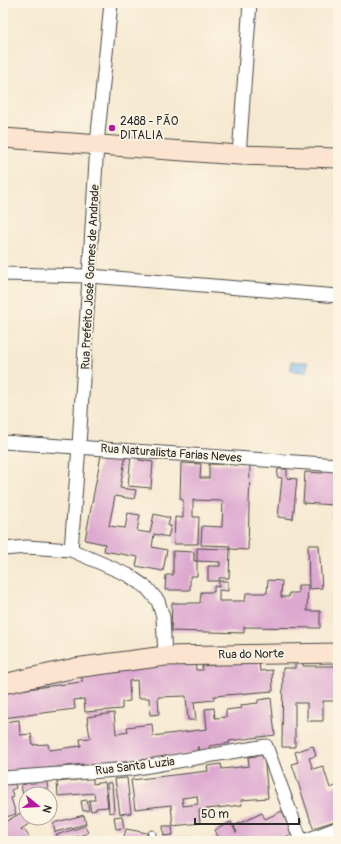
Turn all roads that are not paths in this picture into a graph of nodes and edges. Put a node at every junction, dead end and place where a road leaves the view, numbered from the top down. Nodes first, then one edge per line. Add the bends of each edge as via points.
1 (111, 3) edge
2 (250, 3) edge
3 (3, 138) edge
4 (98, 144) junction
5 (239, 155) junction
6 (338, 158) edge
7 (3, 274) edge
8 (90, 276) junction
9 (338, 296) edge
10 (3, 442) edge
11 (79, 446) junction
12 (338, 465) edge
13 (3, 549) edge
14 (70, 550) junction
15 (338, 653) edge
16 (165, 656) junction
17 (3, 684) edge
18 (3, 778) edge
19 (338, 828) edge
20 (301, 841) edge
21 (304, 841) edge

1 - 4 street, Rua Prefeito José Gomes de Andrade
2 - 5 street
3 - 4 street
4 - 5 street
4 - 8 street, Rua Prefeito José Gomes de Andrade
5 - 6 street
7 - 8 street
8 - 9 street
8 - 11 street, Rua Prefeito José Gomes de Andrade
10 - 11 street, Rua Naturalista Farias Neves
11 - 12 street, Rua Naturalista Farias Neves
11 - 14 street, Rua Prefeito José Gomes de Andrade
13 - 14 street via 27,547
14 - 16 street via 128,575 147,588 158,601 163,617
15 - 16 street, Rua do Norte
16 - 17 street, Rua do Norte via 75,668
18 - 20 street, Rua Santa Luzia via 131,769 266,746
19 - 21 street

